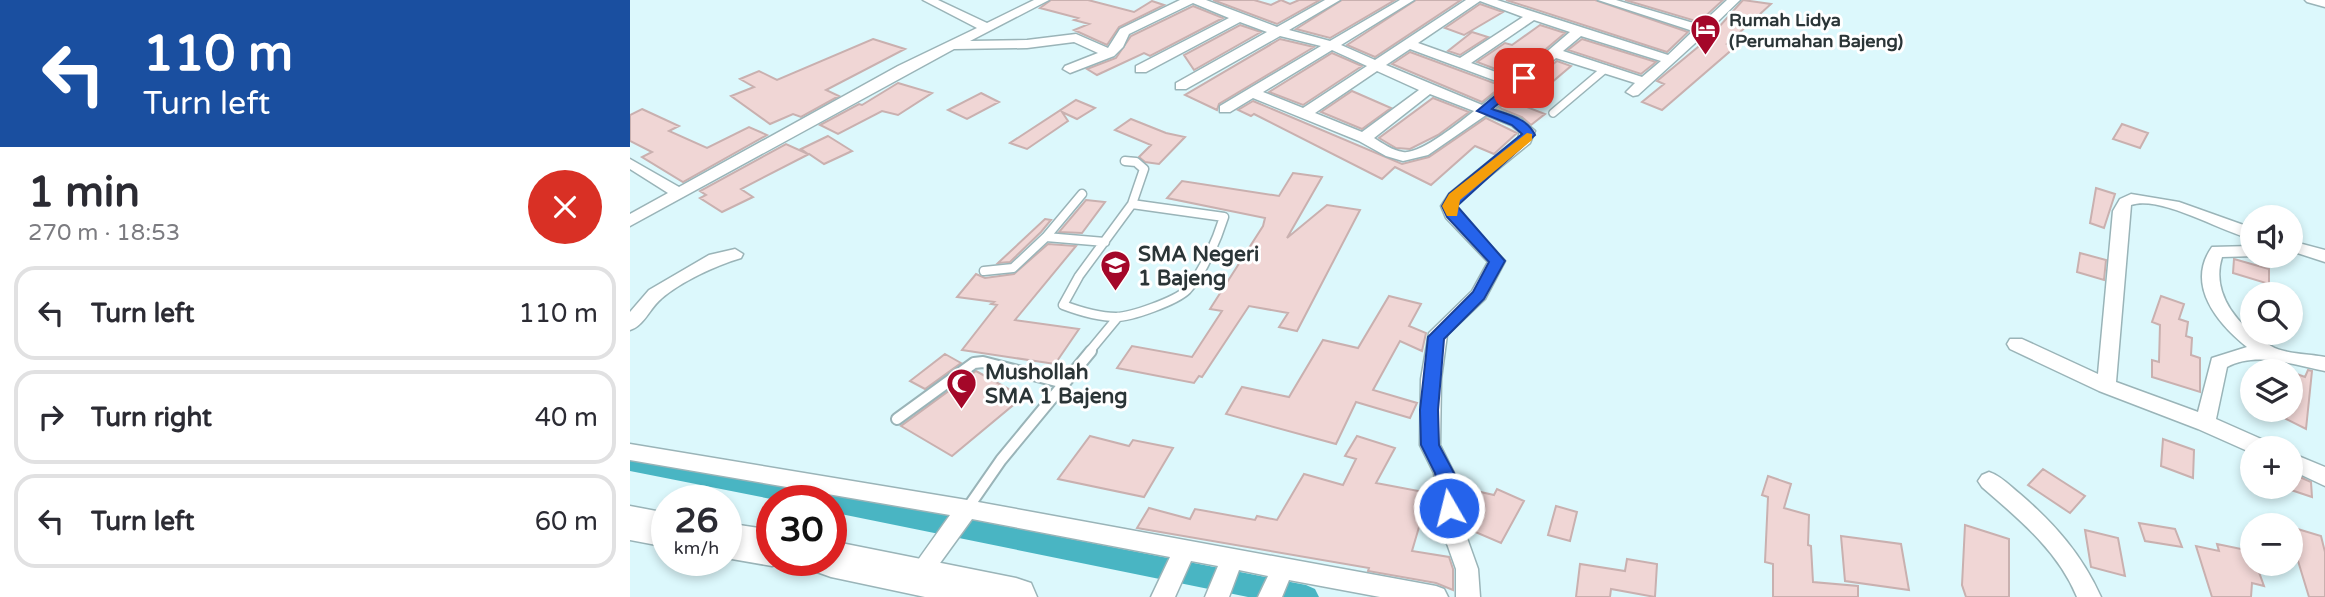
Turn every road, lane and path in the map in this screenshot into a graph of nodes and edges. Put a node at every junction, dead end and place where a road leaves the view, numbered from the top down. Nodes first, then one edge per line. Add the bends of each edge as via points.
1 (929, 0) edge
2 (1044, 0) edge
3 (1189, 0) edge
4 (1196, 0) edge
5 (1334, 0) edge
6 (1408, 0) edge
7 (1475, 0) edge
8 (1485, 0) edge
9 (1604, 0) edge
10 (1661, 0) edge
11 (1734, 0) edge
12 (2311, 0) edge
13 (2325, 3) edge
14 (1513, 4) edge
15 (1644, 12) junction
16 (1532, 16) junction
17 (1240, 17) junction
18 (985, 27) junction
19 (1279, 30) junction
20 (1579, 31) junction
21 (1705, 31) junction
22 (1409, 44) junction
23 (948, 45) junction
24 (1331, 45) junction
25 (1109, 53) junction
26 (1555, 53) junction
27 (1670, 60) junction
28 (1460, 64) junction
29 (1373, 67) junction
30 (1070, 69) dead end
31 (1141, 69) dead end
32 (1605, 69) junction
33 (1644, 82) junction
34 (1516, 84) junction
35 (1181, 86) dead end
36 (1427, 89) junction
37 (1633, 92) dead end
38 (1253, 93) junction
39 (1225, 109) dead end
40 (1483, 111) junction
41 (1553, 113) dead end
42 (1304, 114) junction
43 (1364, 138) junction
44 (1125, 161) dead end
45 (630, 163) edge
46 (678, 193) junction
47 (1082, 194) dead end
48 (1132, 204) junction
49 (630, 221) edge
50 (2240, 230) edge
51 (1046, 237) junction
52 (1105, 242) junction
53 (2240, 251) edge
54 (735, 254) dead end
55 (984, 271) dead end
56 (1118, 317) junction
57 (630, 324) edge
58 (2016, 344) dead end
59 (2268, 354) junction
60 (2325, 364) edge
61 (1064, 383) junction
62 (2106, 386) junction
63 (897, 419) dead end
64 (2205, 424) junction
65 (2240, 439) edge
66 (630, 452) edge
67 (2303, 467) edge
68 (2325, 477) edge
69 (1989, 481) dead end
70 (965, 512) junction
71 (630, 523) edge
72 (651, 527) edge
73 (1182, 554) junction
74 (847, 560) edge
75 (1231, 563) junction
76 (926, 564) junction
77 (1282, 571) junction
78 (1424, 596) edge
79 (1016, 597) edge
80 (1163, 597) edge
81 (1217, 597) edge
82 (1270, 597) edge
83 (1468, 597) edge
84 (2089, 597) edge

1 - 18 street
2 - 18 street
3 - 25 street via 1124,32
4 - 17 street
5 - 19 street
6 - 24 street
7 - 22 street
8 - 14 street
9 - 15 street
10 - 15 street
11 - 21 street
12 - 13 street
14 - 16 street
15 - 21 street
16 - 20 street
16 - 28 street
17 - 19 street
17 - 31 street
18 - 23 street
19 - 24 street
19 - 35 street
20 - 26 street
20 - 27 street
21 - 27 street
22 - 28 street
22 - 29 street
23 - 25 street via 1076,38
23 - 46 street
24 - 29 street
24 - 38 street
25 - 30 street
26 - 32 street
26 - 34 street
27 - 33 street
28 - 34 street
29 - 36 street
29 - 42 street
32 - 33 street
32 - 41 lane
33 - 37 street
34 - 40 street
36 - 40 street
36 - 43 street
38 - 39 street
38 - 42 street
40 - 43 street via 1411,157 1395,155
40 - 83 street via 1516,122 1529,135 1449,206 1497,261 1479,295 1438,333 1431,379 1430,445 1444,473 1451,524 1467,569
42 - 43 street
44 - 48 lane via 1144,169
45 - 46 street
46 - 49 street
47 - 51 lane
48 - 52 lane
48 - 56 lane via 1224,217 1216,242 1187,290 1167,302
50 - 62 street via 2156,201 2124,202
51 - 52 lane
51 - 55 lane via 1017,268 1004,273
52 - 56 lane via 1063,305 1078,312
53 - 59 street via 2218,251 2212,258 2211,294 2226,319
54 - 57 street via 715,259 655,293
56 - 61 lane
58 - 62 street
59 - 60 street
59 - 64 street via 2238,355 2220,363
61 - 63 lane via 974,363
61 - 70 lane
62 - 64 street
64 - 65 street
66 - 70 street
67 - 68 street
69 - 84 street via 2057,545
70 - 73 street
70 - 76 street
71 - 72 highway
73 - 75 street
73 - 80 street
74 - 76 highway
75 - 77 street
75 - 81 street
76 - 79 highway
77 - 78 street
77 - 82 street

